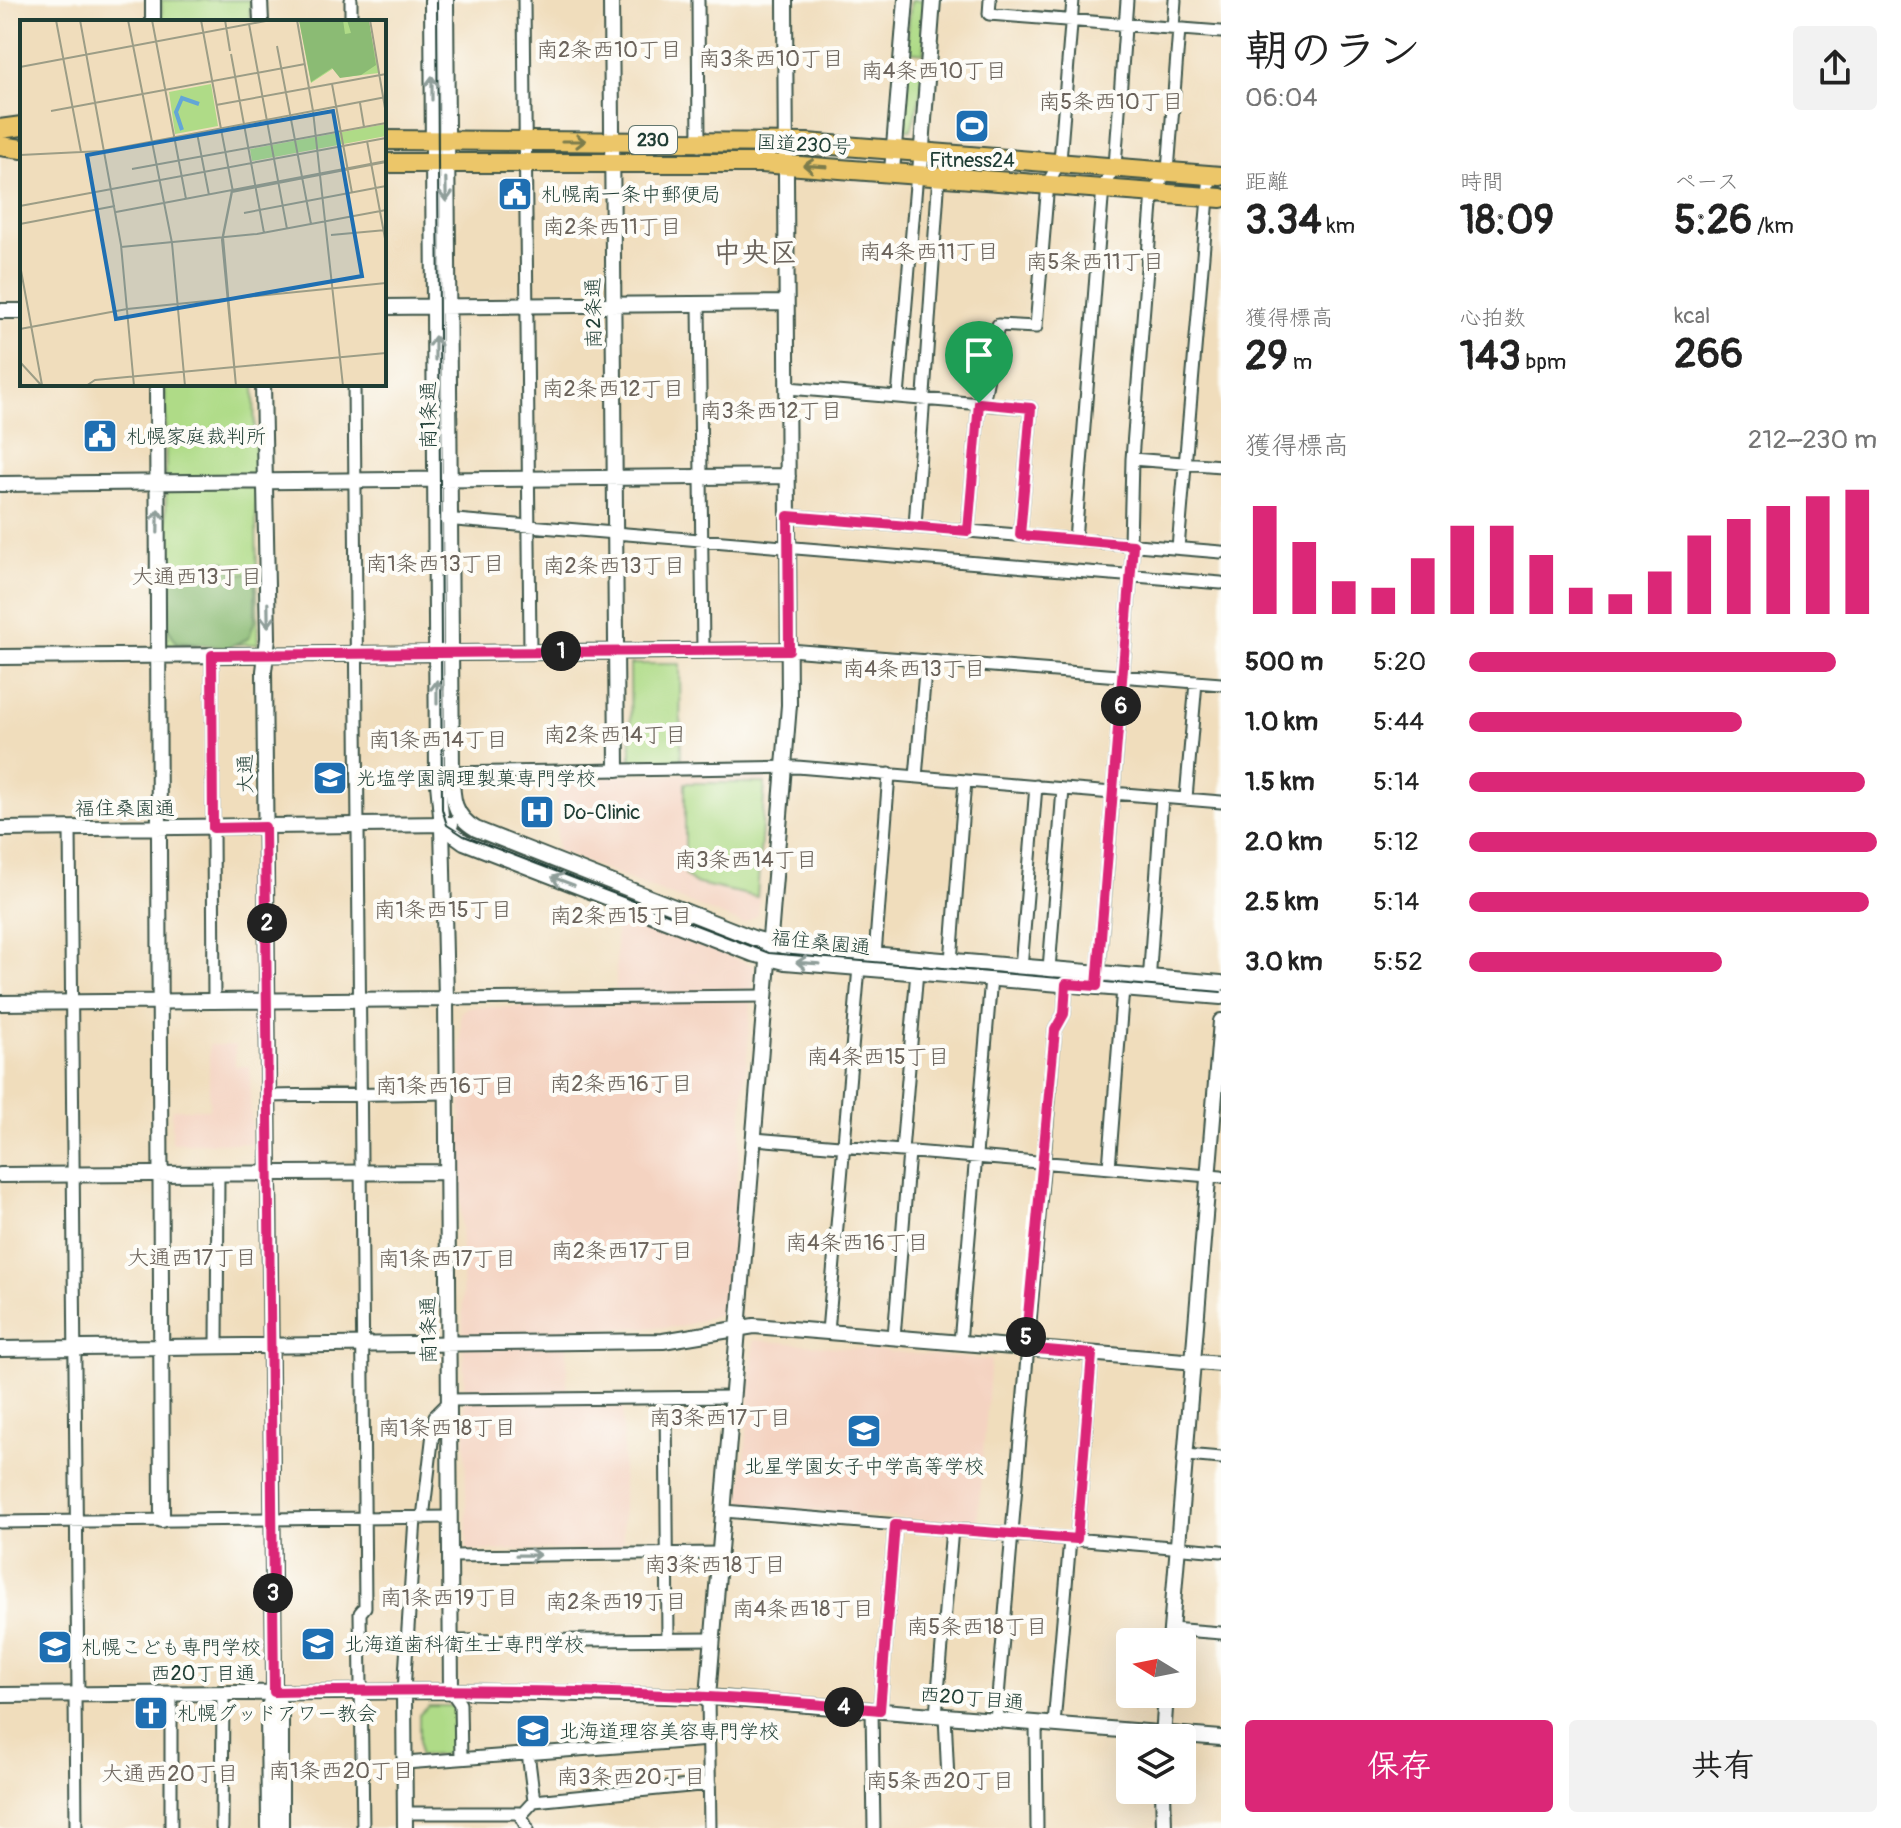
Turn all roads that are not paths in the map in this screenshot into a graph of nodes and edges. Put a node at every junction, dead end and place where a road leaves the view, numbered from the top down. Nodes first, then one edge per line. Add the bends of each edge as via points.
1 (260, 0) edge
2 (432, 0) edge
3 (446, 0) edge
4 (524, 0) edge
5 (611, 0) edge
6 (698, 0) edge
7 (785, 0) edge
8 (906, 0) edge
9 (933, 0) edge
10 (990, 0) edge
11 (1073, 0) edge
12 (1127, 0) edge
13 (1175, 0) edge
14 (261, 20) edge
15 (1072, 20) junction
16 (1125, 24) junction
17 (1176, 28) junction
18 (1221, 32) edge
19 (20, 126) edge
20 (0, 129) edge
21 (386, 140) edge
22 (439, 140) junction
23 (525, 140) junction
24 (613, 141) junction
25 (699, 141) junction
26 (786, 142) junction
27 (0, 146) edge
28 (894, 148) junction
29 (20, 149) edge
30 (922, 151) junction
31 (1060, 161) junction
32 (439, 162) junction
33 (697, 162) junction
34 (386, 163) edge
35 (525, 163) junction
36 (613, 163) junction
37 (785, 164) junction
38 (1115, 166) junction
39 (892, 171) junction
40 (1168, 171) junction
41 (925, 174) junction
42 (1217, 174) edge
43 (1048, 183) junction
44 (1103, 187) junction
45 (1153, 192) junction
46 (1215, 197) edge
47 (786, 303) junction
48 (699, 304) junction
49 (527, 306) junction
50 (613, 306) junction
51 (386, 307) edge
52 (441, 307) junction
53 (157, 386) edge
54 (263, 386) edge
55 (354, 386) edge
56 (788, 388) junction
57 (898, 397) junction
58 (924, 399) junction
59 (981, 404) junction
60 (1132, 459) junction
61 (1185, 464) junction
62 (1221, 466) edge
63 (788, 476) junction
64 (615, 478) junction
65 (702, 478) junction
66 (528, 479) junction
67 (355, 480) junction
68 (442, 480) junction
69 (265, 481) junction
70 (157, 482) junction
71 (0, 484) edge
72 (788, 516) junction
73 (443, 519) junction
74 (528, 526) junction
75 (915, 526) junction
76 (968, 531) junction
77 (615, 533) junction
78 (1020, 535) junction
79 (702, 540) junction
80 (1075, 540) junction
81 (1131, 545) junction
82 (789, 547) junction
83 (1178, 548) junction
84 (1221, 552) edge
85 (1131, 575) junction
86 (1221, 583) edge
87 (703, 650) junction
88 (789, 650) junction
89 (616, 651) junction
90 (444, 652) junction
91 (530, 652) junction
92 (356, 653) junction
93 (266, 654) junction
94 (156, 655) junction
95 (212, 655) junction
96 (0, 657) edge
97 (926, 660) junction
98 (1124, 676) junction
99 (1196, 682) junction
100 (1221, 684) edge
101 (784, 767) junction
102 (617, 769) junction
103 (444, 773) junction
104 (889, 774) junction
105 (916, 777) junction
106 (965, 781) junction
107 (1036, 786) junction
108 (1063, 789) junction
109 (1114, 792) junction
110 (1162, 797) junction
111 (1186, 798) junction
112 (1221, 802) edge
113 (455, 807) junction
114 (465, 821) junction
115 (358, 826) junction
116 (442, 826) junction
117 (265, 827) junction
118 (156, 828) junction
119 (213, 828) junction
120 (0, 829) edge
121 (70, 829) junction
122 (770, 943) junction
123 (769, 958) junction
124 (869, 963) junction
125 (950, 968) junction
126 (917, 971) junction
127 (1021, 974) junction
128 (1048, 976) junction
129 (991, 978) junction
130 (1098, 980) junction
131 (1221, 983) edge
132 (1066, 984) junction
133 (1149, 984) junction
134 (1123, 988) junction
135 (766, 996) junction
136 (1221, 997) edge
137 (359, 999) junction
138 (446, 999) junction
139 (267, 1000) junction
140 (158, 1001) junction
141 (214, 1001) junction
142 (71, 1002) junction
143 (0, 1003) edge
144 (1221, 1021) edge
145 (446, 1093) junction
146 (360, 1094) junction
147 (269, 1096) junction
148 (754, 1139) junction
149 (844, 1147) junction
150 (906, 1152) junction
151 (974, 1157) junction
152 (1042, 1163) junction
153 (1109, 1168) junction
154 (361, 1172) junction
155 (447, 1172) junction
156 (218, 1173) junction
157 (269, 1173) junction
158 (159, 1174) junction
159 (0, 1175) edge
160 (73, 1175) junction
161 (1215, 1177) edge
162 (739, 1326) junction
163 (828, 1332) junction
164 (894, 1337) junction
165 (960, 1343) junction
166 (448, 1344) junction
167 (362, 1345) junction
168 (271, 1346) junction
169 (161, 1347) junction
170 (217, 1347) junction
171 (74, 1348) junction
172 (1025, 1348) junction
173 (0, 1349) edge
174 (1092, 1354) junction
175 (1193, 1362) junction
176 (1221, 1364) edge
177 (733, 1397) junction
178 (666, 1398) junction
179 (449, 1402) junction
180 (1186, 1455) junction
181 (1221, 1458) edge
182 (724, 1511) junction
183 (450, 1517) junction
184 (364, 1518) junction
185 (419, 1518) junction
186 (272, 1519) junction
187 (162, 1520) junction
188 (76, 1521) junction
189 (0, 1522) edge
190 (895, 1525) junction
191 (952, 1529) junction
192 (1011, 1534) junction
193 (1074, 1539) junction
194 (1178, 1548) junction
195 (1221, 1551) edge
196 (720, 1553) junction
197 (667, 1554) junction
198 (450, 1556) junction
199 (1172, 1628) edge
200 (1221, 1633) edge
201 (1196, 1634) edge
202 (713, 1639) junction
203 (668, 1640) junction
204 (451, 1641) junction
205 (362, 1691) junction
206 (404, 1691) junction
207 (451, 1691) junction
208 (223, 1692) junction
209 (274, 1692) junction
210 (171, 1693) junction
211 (76, 1694) junction
212 (0, 1695) edge
213 (708, 1697) junction
214 (876, 1710) junction
215 (941, 1715) junction
216 (996, 1720) junction
217 (1036, 1723) junction
218 (1054, 1724) junction
219 (1116, 1731) edge
220 (1196, 1737) edge
221 (1221, 1738) edge
222 (709, 1740) junction
223 (528, 1753) junction
224 (461, 1759) junction
225 (405, 1763) junction
226 (948, 1780) dead end
227 (710, 1784) junction
228 (534, 1801) junction
229 (1163, 1804) edge
230 (522, 1814) junction
231 (405, 1820) edge
232 (76, 1828) edge
233 (171, 1828) edge
234 (222, 1828) edge
235 (269, 1828) edge
236 (281, 1828) edge
237 (363, 1828) edge
238 (527, 1828) edge
239 (710, 1828) edge
240 (874, 1828) edge
241 (1037, 1828) edge
242 (1164, 1828) edge

1 - 14 street
22 -> 2 street, 南1条通
3 - 22 street, 南1条通
4 - 23 street
5 - 24 street, 南2条通
6 - 25 street
7 - 26 street
8 - 28 street
9 - 30 street
10 - 15 street via 989,14
11 - 15 street
12 - 16 street
13 - 17 street
15 - 16 street
15 - 31 street
16 - 17 street
16 - 38 street
17 - 18 street
17 - 40 street
19 - 20 highway
21 - 22 highway, 国道230号 / 230
22 - 23 highway, 国道230号 / 230
22 - 32 street, 南1条通
23 -> 24 highway, 国道230号 / 230
23 - 35 street
24 - 25 highway, 国道230号 / 230
24 - 36 street, 南2条通
25 - 26 highway, 国道230号 / 230
25 - 33 street
26 - 28 highway, 国道230号 / 230
26 - 37 street
27 - 29 highway
28 - 30 highway, 国道230号 / 230
28 - 39 street
30 - 31 highway, 国道230号 / 230
30 - 41 street
31 - 38 highway, 国道230号 / 230
31 - 43 street
32 - 34 highway, 国道230号 / 230
32 - 35 highway, 国道230号 / 230
32 - 52 street, 南1条通
33 - 36 highway, 国道230号 / 230
33 - 37 highway, 国道230号 / 230
35 - 36 highway, 国道230号 / 230
35 - 49 street
36 - 50 street, 南2条通
39 -> 37 highway, 国道230号 / 230
37 - 47 street
38 - 40 highway, 国道230号 / 230
38 - 44 street
39 - 41 highway, 国道230号 / 230
40 - 42 highway, 国道230号 / 230
40 - 45 street
41 - 43 highway, 国道230号 / 230
41 - 57 street
41 - 58 street
42 - 46 street
43 - 44 highway, 国道230号 / 230
43 - 59 street via 1036,327 998,325
44 - 45 highway, 国道230号 / 230
44 - 80 street
45 - 46 highway, 国道230号 / 230
45 - 60 street
46 - 61 street
47 - 48 street
47 - 56 street
48 - 50 street
48 - 65 street
49 - 50 street
49 - 52 street
49 - 66 street
50 - 64 street, 南2条通
51 - 52 street
52 - 68 street, 南1条通
53 - 70 street
54 - 69 street, 大通
55 - 67 street
56 - 57 street
56 - 63 street
57 - 58 street
58 - 59 street
58 - 75 street
59 - 76 street
59 - 78 street via 1031,408
60 - 61 street
60 - 81 street
61 - 62 street
61 - 83 street
63 - 65 street
63 - 72 street
64 - 65 street
64 - 66 street
64 - 77 street, 南2条通
65 - 79 street
66 - 68 street
66 - 74 street
67 - 68 street
67 - 69 street
67 - 92 street
68 - 73 street, 南1条通
69 - 70 street
69 -> 93 street, 大通
70 - 71 street
94 -> 70 street
72 - 75 street
72 - 82 street
73 - 74 street
73 - 90 street, 南1条通
74 - 77 street
74 - 91 street
75 - 76 street
76 - 78 street
77 - 79 street
77 - 89 street, 南2条通
78 - 80 street
79 - 82 street
79 - 87 street
80 - 81 street
81 - 83 street
81 - 85 street
82 - 85 street
82 - 88 street
83 - 84 street
85 - 86 street
85 - 98 street
87 - 88 street
87 - 89 street
88 - 97 street
88 - 101 street
89 - 91 street
89 - 102 street, 南2条通
90 - 91 street
90 - 92 street
90 - 103 street, 南1条通
92 - 93 street
92 - 115 street
93 - 95 street
93 - 117 street, 大通
94 - 95 street
94 - 96 street
94 - 118 street
95 - 119 street
97 - 98 street
97 - 105 street
98 - 99 street
98 - 109 street
99 - 100 street
99 - 111 street
101 - 102 street
101 - 104 street
101 - 122 street
102 - 103 street
103 - 113 street, 南1条通
103 - 116 street, 南1条通
104 - 105 street
104 - 124 street
105 - 106 street
106 - 107 street
106 - 125 street
107 - 108 street
107 - 127 street
108 - 109 street
108 - 128 street
109 - 110 street
109 - 130 street
110 - 111 street
110 - 133 street
111 - 112 street
113 - 114 street
113 - 116 street
114 - 116 street, 福住桑園通
114 - 122 street, 福住桑園通
115 - 116 street, 福住桑園通
115 - 117 street, 福住桑園通
115 - 137 street
123 -> 116 street, 福住桑園通 via 464,842
116 - 138 street, 南1条通
117 - 119 street, 福住桑園通
117 - 139 street, 大通
118 - 119 street, 福住桑園通
118 - 121 street, 福住桑園通
118 - 140 street
119 - 141 street
120 - 121 street, 福住桑園通
121 - 142 street
122 - 123 street
122 - 124 street, 福住桑園通
124 -> 123 street, 福住桑園通
123 - 135 street
124 - 125 street, 福住桑園通
124 - 126 street, 福住桑園通
124 - 149 street
125 - 126 street, 福住桑園通
125 - 127 street, 福住桑園通
125 - 129 street, 福住桑園通
126 - 150 street
127 - 128 street, 福住桑園通
127 - 129 street, 福住桑園通
128 - 130 street, 福住桑園通
128 - 132 street, 福住桑園通
129 - 151 street
130 - 132 street, 福住桑園通
130 - 133 street, 福住桑園通
130 - 134 street, 福住桑園通
131 - 133 street, 福住桑園通
132 - 152 street via 1064,1014 1055,1030
133 - 134 street, 福住桑園通
133 - 136 street, 福住桑園通
134 - 153 street
135 - 138 street
135 - 148 street
137 - 138 street
137 - 139 street
137 - 146 street
138 - 145 street, 南1条通
139 - 141 street
139 - 147 street, 大通
140 - 141 street
140 - 142 street
140 - 158 street
142 - 143 street
142 - 160 street
144 - 161 street
145 - 146 street
145 - 155 street, 南1条通
146 - 147 street
146 - 154 street
147 - 157 street, 大通
148 - 149 street
148 - 162 street
149 - 150 street
149 - 163 street
150 - 151 street
150 - 164 street
151 - 152 street
151 - 165 street
152 - 153 street
152 - 172 street
153 - 161 street
154 - 155 street
154 - 157 street
154 - 167 street
155 - 166 street, 南1条通
156 - 157 street
156 - 158 street
156 - 170 street
157 - 168 street, 大通
158 - 160 street
158 - 169 street
159 - 160 street
160 - 171 street
161 - 175 street
162 - 163 street
162 - 166 street via 670,1341
162 - 177 street
163 - 164 street
164 - 165 street
165 - 172 street
166 - 167 street
166 - 179 street, 南1条通
167 - 168 street
167 - 184 street
168 - 170 street
168 - 186 street, 大通
169 - 170 street
169 - 171 street
169 - 187 street
171 - 173 street
171 - 188 street
172 - 174 street
172 - 192 street
174 - 175 street
174 - 193 street
175 - 176 street
175 - 180 street
177 - 178 street
177 - 182 street
178 - 179 street
178 - 197 street
179 - 183 street, 南1条通
179 - 185 street via 435,1416
180 - 181 street
180 - 194 street
182 - 190 street
182 - 196 street
183 - 185 street
183 - 198 street, 南1条通
184 - 185 street
184 - 186 street
184 - 205 street
185 - 206 street
186 - 187 street
186 - 209 street, 大通
187 - 188 street
188 - 189 street
188 - 211 street
190 - 191 street
190 - 214 street
191 - 192 street
191 - 215 street
192 - 193 street
192 - 216 street
193 - 194 street
193 - 218 street
194 - 195 street
194 - 199 street
196 - 197 street
196 - 202 street
198 -> 197 street
197 - 203 street
198 - 204 street, 南1条通
200 - 201 street
202 - 203 street
202 - 213 street
203 - 204 street
204 - 207 street, 南1条通
205 - 206 street, 西20丁目通
205 - 209 street, 西20丁目通
205 - 237 street
206 - 207 street, 西20丁目通
206 - 225 street
207 - 213 street, 西20丁目通
207 - 224 street via 460,1704
208 - 209 street, 西20丁目通
208 - 210 street, 西20丁目通
208 - 234 street
209 - 235 street, 大通 via 268,1708
209 - 236 street, 大通 via 281,1709
210 - 211 street, 西20丁目通
210 - 233 street
211 - 212 street, 西20丁目通
211 - 232 street
213 - 214 street, 西20丁目通
213 - 222 street
214 - 215 street, 西20丁目通
214 - 240 street
215 - 216 street, 西20丁目通
215 - 226 street
216 - 217 street, 西20丁目通
217 - 218 street, 西20丁目通
217 - 241 street
218 - 219 street, 西20丁目通
220 - 221 street, 西20丁目通
222 - 223 street
222 - 227 street
223 - 224 street
223 - 228 street
224 - 225 street
225 - 231 street
227 - 228 street
227 - 239 street
228 - 230 street
229 - 242 street
230 - 231 street
230 - 238 street

